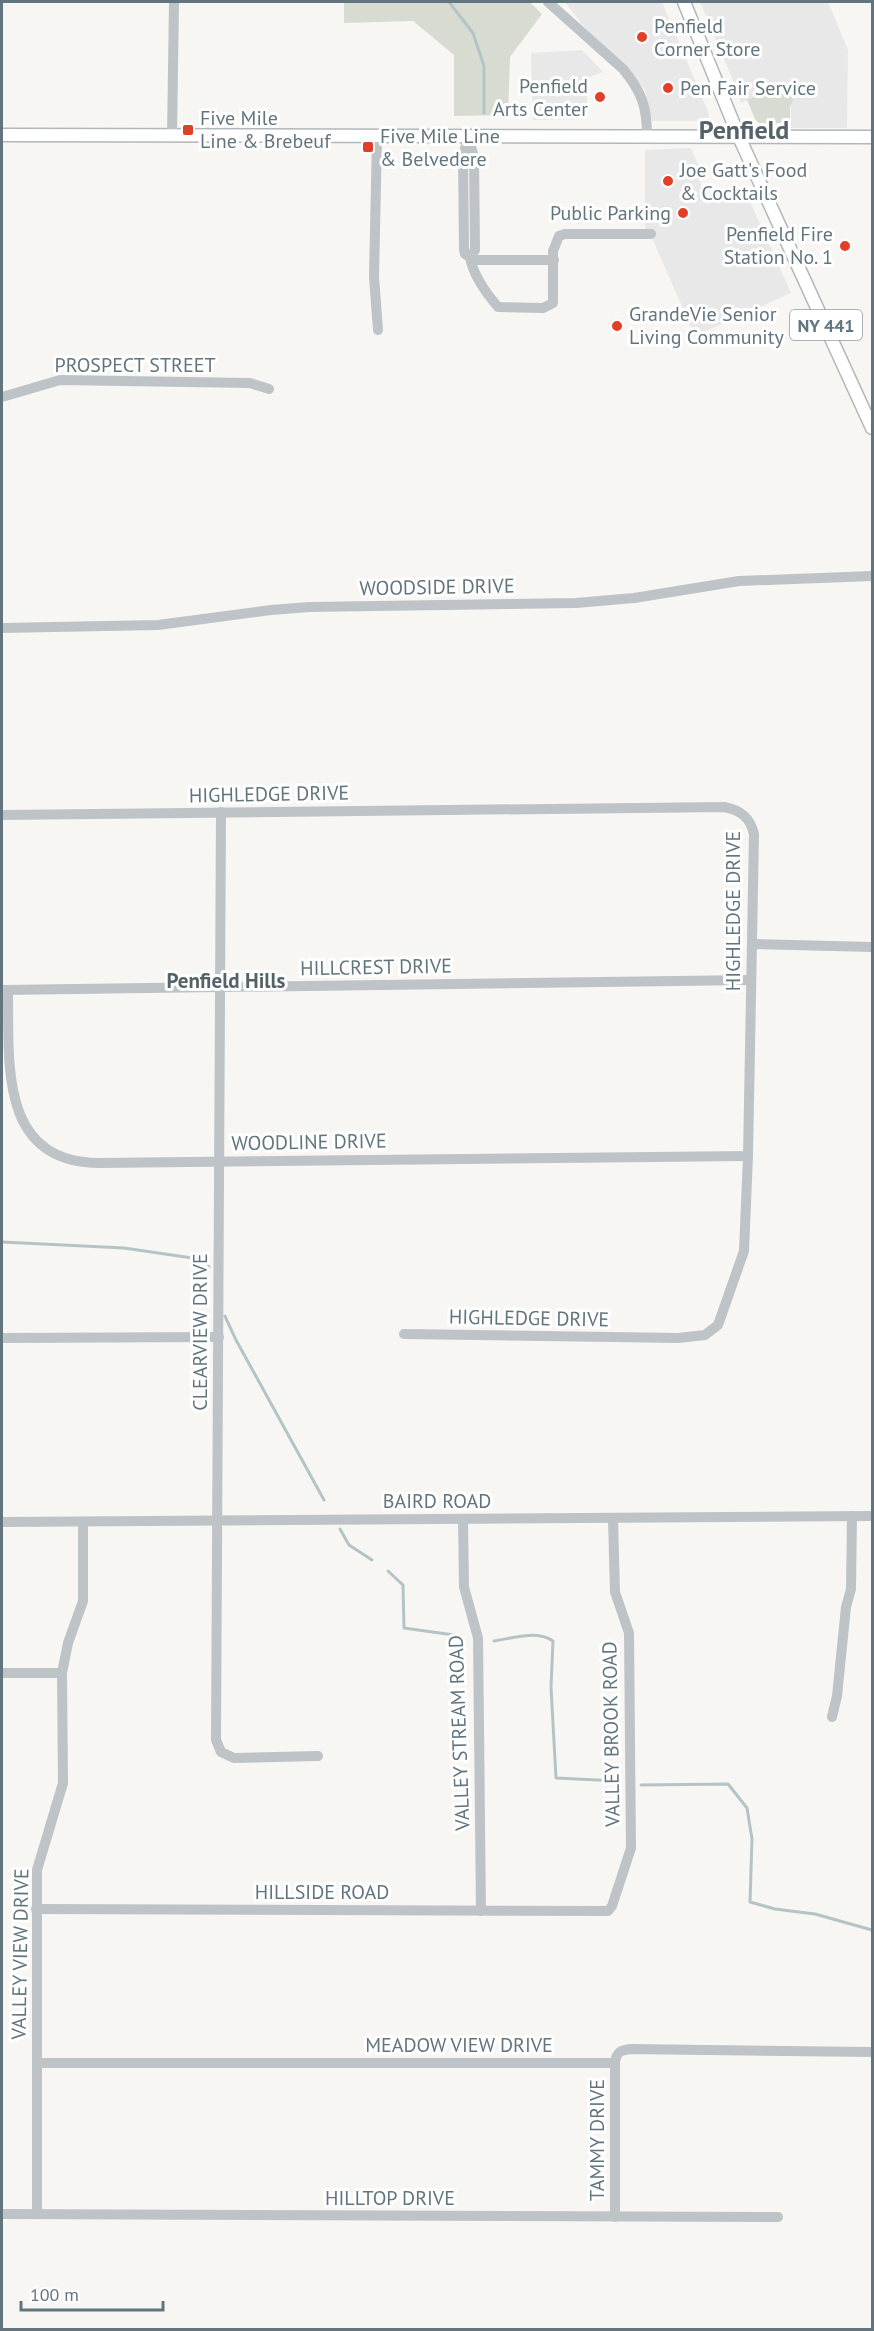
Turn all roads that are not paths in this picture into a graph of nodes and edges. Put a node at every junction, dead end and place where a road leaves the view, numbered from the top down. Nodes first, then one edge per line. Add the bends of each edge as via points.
1 (174, 2) edge
2 (549, 2) edge
3 (684, 2) edge
4 (2, 135) edge
5 (172, 136) junction
6 (647, 136) junction
7 (377, 137) junction
8 (468, 137) junction
9 (739, 137) junction
10 (873, 137) edge
11 (651, 234) dead end
12 (471, 258) junction
13 (554, 260) junction
14 (378, 330) dead end
15 (269, 389) dead end
16 (2, 397) edge
17 (873, 428) edge
18 (873, 576) edge
19 (2, 628) edge
20 (222, 812) junction
21 (2, 815) edge
22 (752, 944) junction
23 (873, 947) edge
24 (751, 980) junction
25 (221, 987) junction
26 (5, 991) edge
27 (748, 1156) junction
28 (219, 1161) junction
29 (404, 1334) dead end
30 (219, 1337) junction
31 (2, 1338) edge
32 (852, 1516) junction
33 (873, 1516) edge
34 (614, 1518) junction
35 (463, 1519) junction
36 (217, 1521) junction
37 (2, 1522) edge
38 (83, 1522) junction
39 (2, 1673) edge
40 (62, 1673) junction
41 (832, 1718) dead end
42 (318, 1756) dead end
43 (36, 1910) junction
44 (480, 1911) junction
45 (608, 1911) joint
46 (873, 2052) edge
47 (37, 2063) junction
48 (615, 2063) junction
49 (2, 2214) edge
50 (38, 2214) junction
51 (615, 2217) junction
52 (778, 2217) dead end

1 - 5 street
2 - 6 street via 632,80 646,110
3 - 9 main road, NY 441
4 - 5 main road
5 - 7 main road
6 - 8 main road
6 - 9 main road
7 - 8 main road
7 - 14 street via 374,277
8 - 12 street via 463,156 464,250
9 - 10 main road
9 - 17 main road, NY 441
11 - 13 street via 565,234 554,245
12 - 13 street
12 - 13 street via 475,274 501,308 549,307 554,297
15 - 16 street, PROSPECT STREET via 250,383 60,380
18 - 19 street, WOODSIDE DRIVE via 739,581 576,603 309,607 158,625
20 - 21 street, HIGHLEDGE DRIVE
20 - 22 street, HIGHLEDGE DRIVE via 735,809 749,819 754,834
20 - 25 street, CLEARVIEW DRIVE
22 - 23 street
22 - 24 street, HIGHLEDGE DRIVE
24 - 25 street, HILLCREST DRIVE
24 - 27 street, HIGHLEDGE DRIVE
25 - 26 street, HILLCREST DRIVE
25 - 28 street, CLEARVIEW DRIVE
26 - 28 street, WOODLINE DRIVE via 13,1109 24,1131 40,1148 82,1163
27 - 28 street, WOODLINE DRIVE
27 - 29 street, HIGHLEDGE DRIVE via 744,1251 722,1318 710,1333 678,1338
28 - 30 street, CLEARVIEW DRIVE
30 - 31 street
30 - 36 street, CLEARVIEW DRIVE
32 - 33 street, BAIRD ROAD
32 - 34 street, BAIRD ROAD
32 - 41 street via 851,1589
34 - 35 street, BAIRD ROAD
34 - 45 street, VALLEY BROOK ROAD via 615,1592 629,1633 631,1848
35 - 36 street, BAIRD ROAD
35 - 44 street, VALLEY STREAM ROAD via 464,1587 478,1638
36 - 38 street, BAIRD ROAD
36 - 42 street, CLEARVIEW DRIVE via 218,1747 225,1756 234,1758
37 - 38 street, BAIRD ROAD
38 - 40 street, VALLEY VIEW DRIVE via 83,1600
39 - 40 street
40 - 43 street, VALLEY VIEW DRIVE via 63,1783 40,1855
43 - 44 street, HILLSIDE ROAD
43 - 47 street, VALLEY VIEW DRIVE
44 - 45 street, HILLSIDE ROAD
46 - 48 street via 630,2049 618,2053
47 - 48 street, MEADOW VIEW DRIVE
47 - 50 street, VALLEY VIEW DRIVE
48 - 51 street, TAMMY DRIVE
49 - 50 street, HILLTOP DRIVE
50 - 51 street, HILLTOP DRIVE
51 - 52 street, HILLTOP DRIVE

